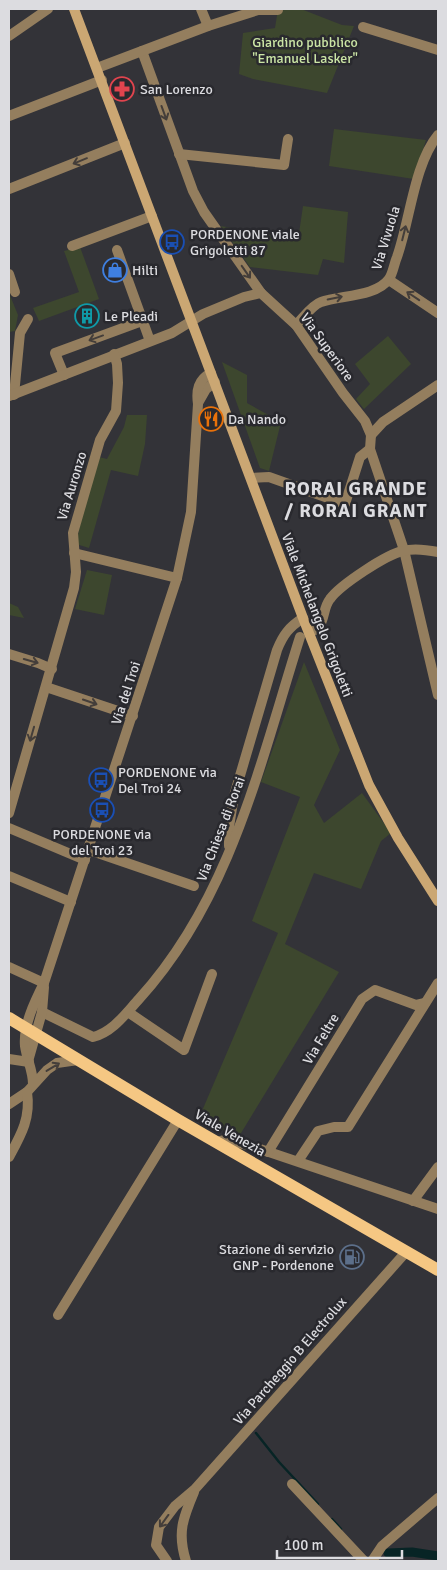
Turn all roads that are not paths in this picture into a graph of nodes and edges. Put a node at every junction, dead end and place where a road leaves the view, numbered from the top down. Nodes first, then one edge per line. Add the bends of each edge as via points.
1 (48, 9) edge
2 (74, 9) edge
3 (202, 9) edge
4 (278, 10) edge
5 (208, 26) junction
6 (364, 27) dead end
7 (9, 36) edge
8 (438, 50) edge
9 (142, 51) junction
10 (96, 68) junction
11 (102, 80) junction
12 (9, 116) edge
13 (438, 135) edge
14 (288, 139) dead end
15 (125, 143) junction
16 (179, 154) junction
17 (9, 189) edge
18 (152, 216) junction
19 (72, 246) dead end
20 (117, 250) dead end
21 (9, 274) edge
22 (388, 280) junction
23 (15, 292) dead end
24 (262, 293) junction
25 (438, 313) edge
26 (28, 320) dead end
27 (142, 321) junction
28 (192, 321) junction
29 (296, 325) junction
30 (150, 341) junction
31 (114, 354) junction
32 (64, 374) junction
33 (213, 378) junction
34 (438, 384) edge
35 (11, 396) edge
36 (371, 436) junction
37 (370, 449) junction
38 (250, 478) junction
39 (404, 550) junction
40 (438, 552) edge
41 (74, 553) junction
42 (177, 578) junction
43 (303, 618) junction
44 (315, 630) dead end
45 (300, 637) dead end
46 (9, 654) edge
47 (52, 669) junction
48 (46, 687) junction
49 (438, 695) edge
50 (133, 716) junction
51 (13, 784) edge
52 (9, 813) edge
53 (9, 828) edge
54 (89, 850) junction
55 (229, 852) junction
56 (86, 860) junction
57 (9, 876) edge
58 (194, 886) dead end
59 (438, 901) edge
60 (71, 902) junction
61 (9, 967) edge
62 (212, 974) dead end
63 (44, 983) junction
64 (438, 983) edge
65 (425, 1003) junction
66 (42, 1012) junction
67 (128, 1012) junction
68 (9, 1018) edge
69 (32, 1031) junction
70 (9, 1059) edge
71 (78, 1060) junction
72 (28, 1062) junction
73 (30, 1088) junction
74 (9, 1104) edge
75 (178, 1120) junction
76 (216, 1142) junction
77 (268, 1152) junction
78 (9, 1157) edge
79 (298, 1161) junction
80 (438, 1167) edge
81 (413, 1201) junction
82 (438, 1209) edge
83 (406, 1252) junction
84 (438, 1270) edge
85 (58, 1315) dead end
86 (292, 1484) dead end
87 (195, 1489) junction
88 (438, 1498) edge
89 (366, 1560) edge
90 (167, 1561) edge
91 (185, 1561) edge

1 - 7 street
2 - 10 main road, Viale Michelangelo Grigoletti
3 - 5 street
4 - 5 street via 258,10
5 - 9 street
6 - 8 street
9 - 10 street
9 -> 16 street, Via Superiore
10 - 11 main road, Viale Michelangelo Grigoletti
11 - 12 street
11 - 15 main road, Viale Michelangelo Grigoletti
22 -> 13 street, Via Vivuola via 424,161
14 - 16 street via 284,165
15 -> 17 street
15 - 18 main road, Viale Michelangelo Grigoletti
16 -> 24 street, Via Superiore via 192,191 204,212
18 - 19 street
18 - 28 main road, Viale Michelangelo Grigoletti
20 - 27 street
21 - 23 street
25 -> 22 street
29 -> 22 street, Via Vivuola via 318,302 365,294
24 - 28 street via 244,297
24 - 29 street, Via Superiore
26 - 35 street via 20,333
27 - 30 street
27 -> 32 street via 55,353
28 - 30 street
28 - 33 main road, Viale Michelangelo Grigoletti
29 - 36 street, Via Superiore via 343,394 366,421
30 - 31 street
31 - 32 street
31 - 41 street, Via Auronzo via 118,383 116,411 100,440 85,487 73,533
32 - 35 street
33 - 38 main road, Viale Michelangelo Grigoletti
33 - 42 street, Via del Troi via 205,376 197,389 191,512
34 - 36 street via 383,422
36 - 37 street
37 - 38 street via 360,457 345,504 269,477
37 - 39 street
38 - 43 main road, Viale Michelangelo Grigoletti
39 - 40 street
39 - 44 street via 341,587 326,604 322,623
39 - 49 street
41 - 42 street
41 - 47 street, Via Auronzo via 74,588
42 - 50 street, Via del Troi
43 - 55 street via 287,630 277,650 234,796
43 - 59 main road, Viale Michelangelo Grigoletti via 369,785
45 - 55 street, Via Chiesa di Rorai
46 -> 47 street
47 - 48 street, Via Auronzo
48 -> 50 street
48 -> 51 street, Via Auronzo
50 - 54 street, Via del Troi
51 - 52 street, Via Auronzo
53 - 56 street
54 - 56 street, Via del Troi
54 - 58 street
55 - 67 street, Via Chiesa di Rorai via 188,935 170,963
56 - 60 street, Via del Troi
57 - 60 street
60 - 63 street, Via del Troi
61 - 63 street
62 - 67 street via 184,1050
63 - 66 street, Via del Troi
63 - 69 street, Via del Troi via 36,1001
64 - 65 street
65 - 77 street, Via Feltre via 416,1005 374,990 362,999
65 - 79 street via 348,1127 318,1131
66 - 67 street, Via Chiesa di Rorai via 93,1037 112,1028
66 - 69 street, Via del Troi
68 - 69 main road, Viale Venezia
69 - 71 main road, Viale Venezia
69 - 72 street via 25,1045
70 - 72 street
73 -> 71 street via 57,1063
71 - 75 main road, Viale Venezia
72 - 73 street via 33,1074
73 - 74 street
73 - 78 street via 27,1119
75 - 76 main road, Viale Venezia
75 - 85 street
76 - 77 street via 224,1140
76 - 83 main road, Viale Venezia
77 - 79 street
79 - 81 street
80 - 81 street
81 - 82 street
83 - 84 main road, Viale Venezia
83 - 87 street, Via Parcheggio B Electrolux
86 - 89 street
87 -> 90 street, Via Parcheggio B Electrolux via 175,1506 159,1527 156,1545
87 - 91 street, Via Parcheggio B Electrolux via 181,1532
88 - 89 street

